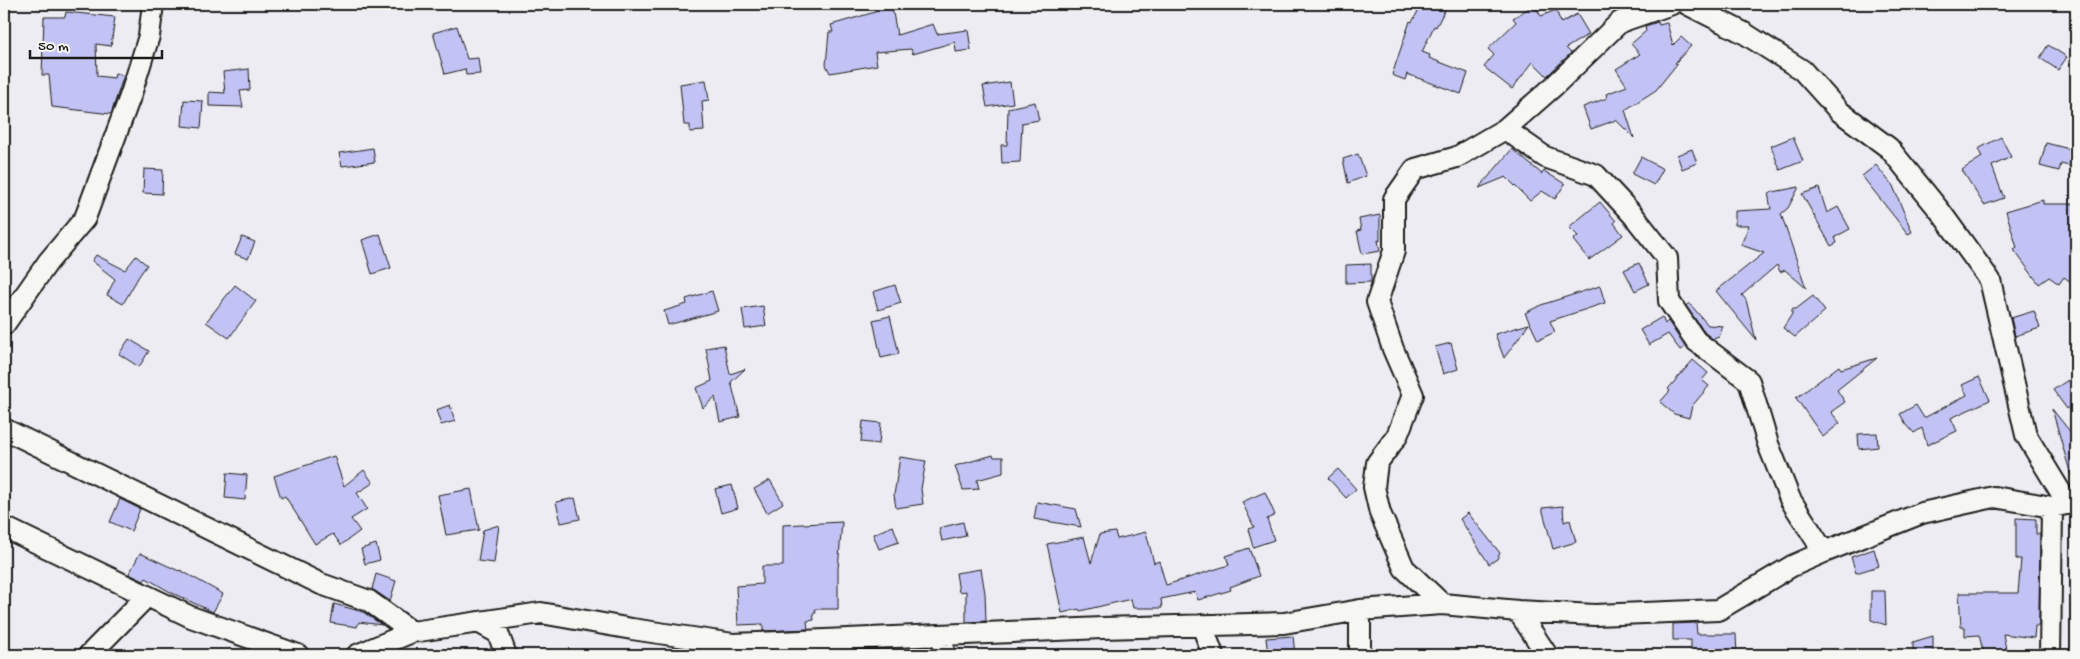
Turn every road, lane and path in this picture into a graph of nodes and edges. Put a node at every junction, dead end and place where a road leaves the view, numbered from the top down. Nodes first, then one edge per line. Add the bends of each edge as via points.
1 (153, 4) edge
2 (1672, 4) edge
3 (1686, 4) edge
4 (1505, 129) junction
5 (4, 325) edge
6 (4, 429) edge
7 (2068, 502) edge
8 (4, 527) edge
9 (1824, 552) junction
10 (146, 596) junction
11 (1442, 604) junction
12 (1360, 610) junction
13 (1518, 611) junction
14 (478, 622) junction
15 (1202, 625) junction
16 (412, 632) junction
17 (941, 634) junction
18 (89, 655) edge
19 (298, 655) edge
20 (357, 655) edge
21 (506, 655) edge
22 (945, 655) edge
23 (1212, 655) edge
24 (1360, 655) edge
25 (1547, 655) edge
26 (2050, 655) edge

1 - 5 street via 149,36 131,94 85,218 48,262
2 - 4 street via 1620,22
3 - 7 street via 1744,33 1802,70 1839,111 1889,148 1940,211 1990,280 2026,436
4 - 9 street via 1545,157 1596,175 1666,258 1669,301 1696,341 1749,381 1768,444 1790,499
4 - 11 street via 1457,157 1415,170 1394,199 1394,251 1378,302 1393,349 1413,395 1397,436 1377,463 1374,487 1380,513 1404,568
6 - 16 street via 321,584 369,601
7 - 9 street via 1994,497 1922,514
7 - 26 street
8 - 10 street
9 - 13 street via 1792,566 1718,610 1595,615
10 - 18 street
10 - 19 street via 191,617
11 - 12 street
11 - 13 street
12 - 15 street via 1284,623
12 - 24 street
13 - 25 street
14 - 16 street
14 - 17 street via 541,613 733,644
14 - 21 street via 498,633
15 - 17 street
15 - 23 street
16 - 20 street
17 - 22 street

